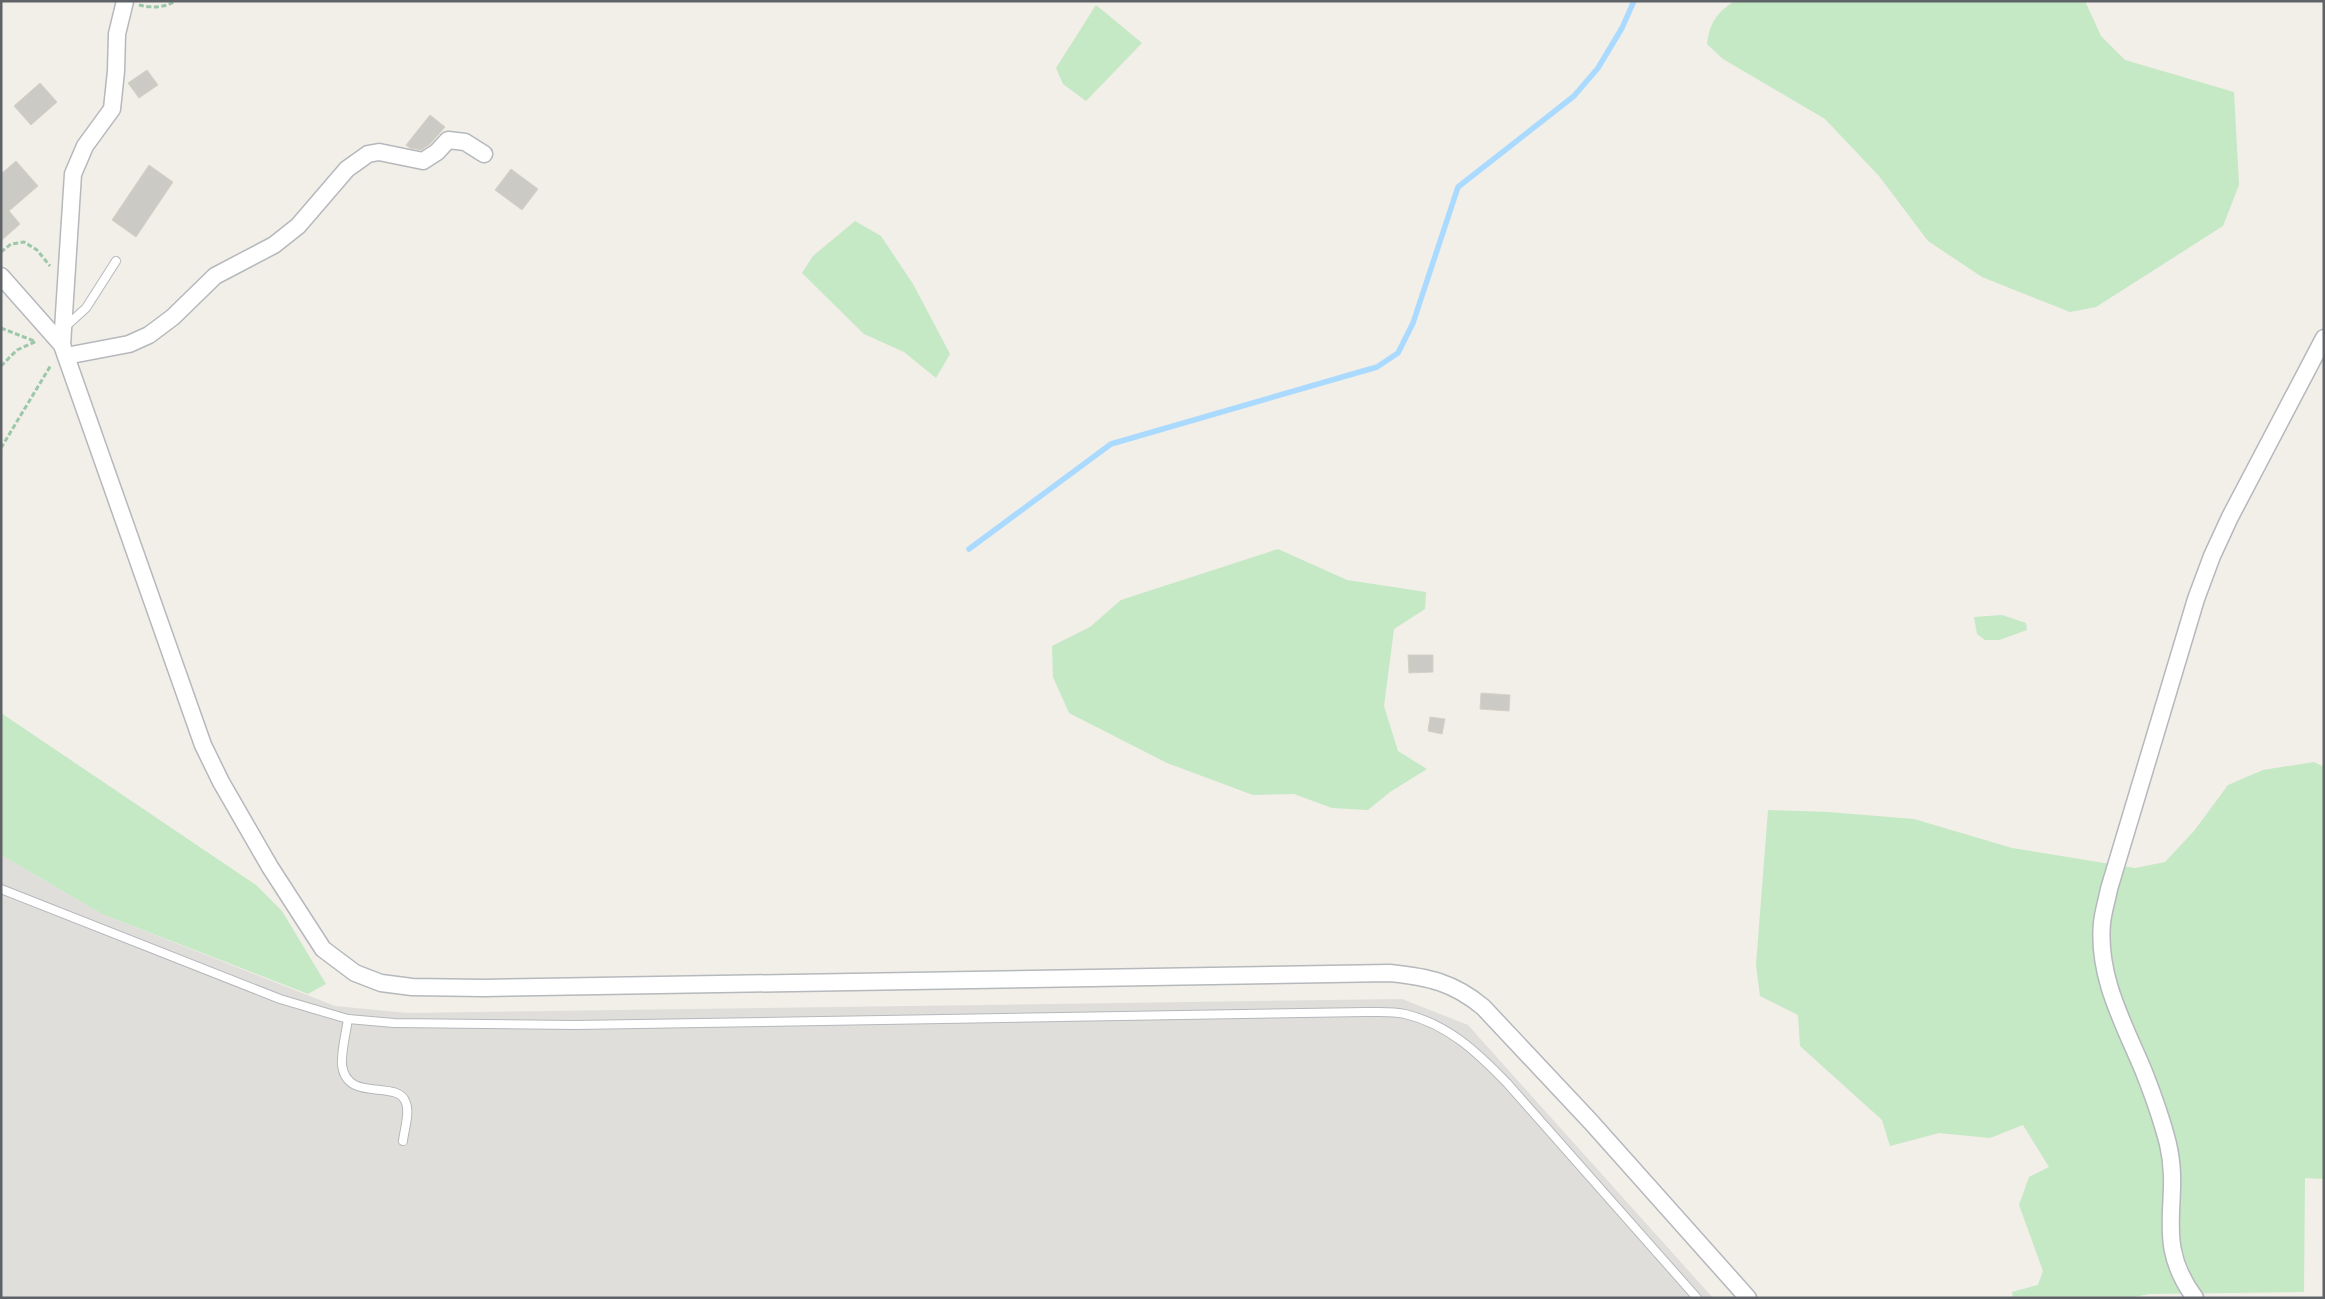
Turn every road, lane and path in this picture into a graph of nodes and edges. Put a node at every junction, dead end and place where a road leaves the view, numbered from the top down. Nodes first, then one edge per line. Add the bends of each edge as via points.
1 (175, 1) edge
2 (130, 2) edge
3 (484, 154) dead end
4 (1, 252) edge
5 (116, 261) dead end
6 (1, 276) edge
7 (66, 286) junction
8 (1, 328) edge
9 (63, 328) junction
10 (2324, 338) edge
11 (34, 341) junction
12 (64, 351) junction
13 (1, 366) edge
14 (1, 448) edge
15 (1, 889) edge
16 (348, 1019) junction
17 (403, 1141) dead end
18 (1697, 1298) edge
19 (1748, 1298) edge
20 (2195, 1298) edge

1 - 2 path via 149,8
2 - 7 street via 117,34 112,109 84,146 73,174
3 - 12 street via 464,142 448,140 423,161 379,152 368,154 347,169 298,226 274,245 215,276 162,327 128,344
4 - 7 path via 11,244 24,242 37,250
5 - 9 lane via 86,308
6 - 12 street
7 - 9 street
8 - 11 path
9 - 12 street
10 - 20 street via 2230,517 2199,590 2109,890 2102,923 2106,978 2145,1073 2168,1146 2172,1171 2169,1226 2172,1246 2178,1270
11 - 12 path via 47,341
11 - 13 path via 17,350
12 - 14 path
12 - 19 street via 189,707 220,782 323,949 355,973 381,983 412,987 482,988 1370,974 1419,976 1467,994 1483,1007
15 - 16 lane via 280,999
16 - 17 lane via 342,1064 344,1075 360,1087 398,1093 403,1097 407,1106
16 - 18 lane via 426,1025 575,1025 1403,1013 1431,1021 1481,1057

